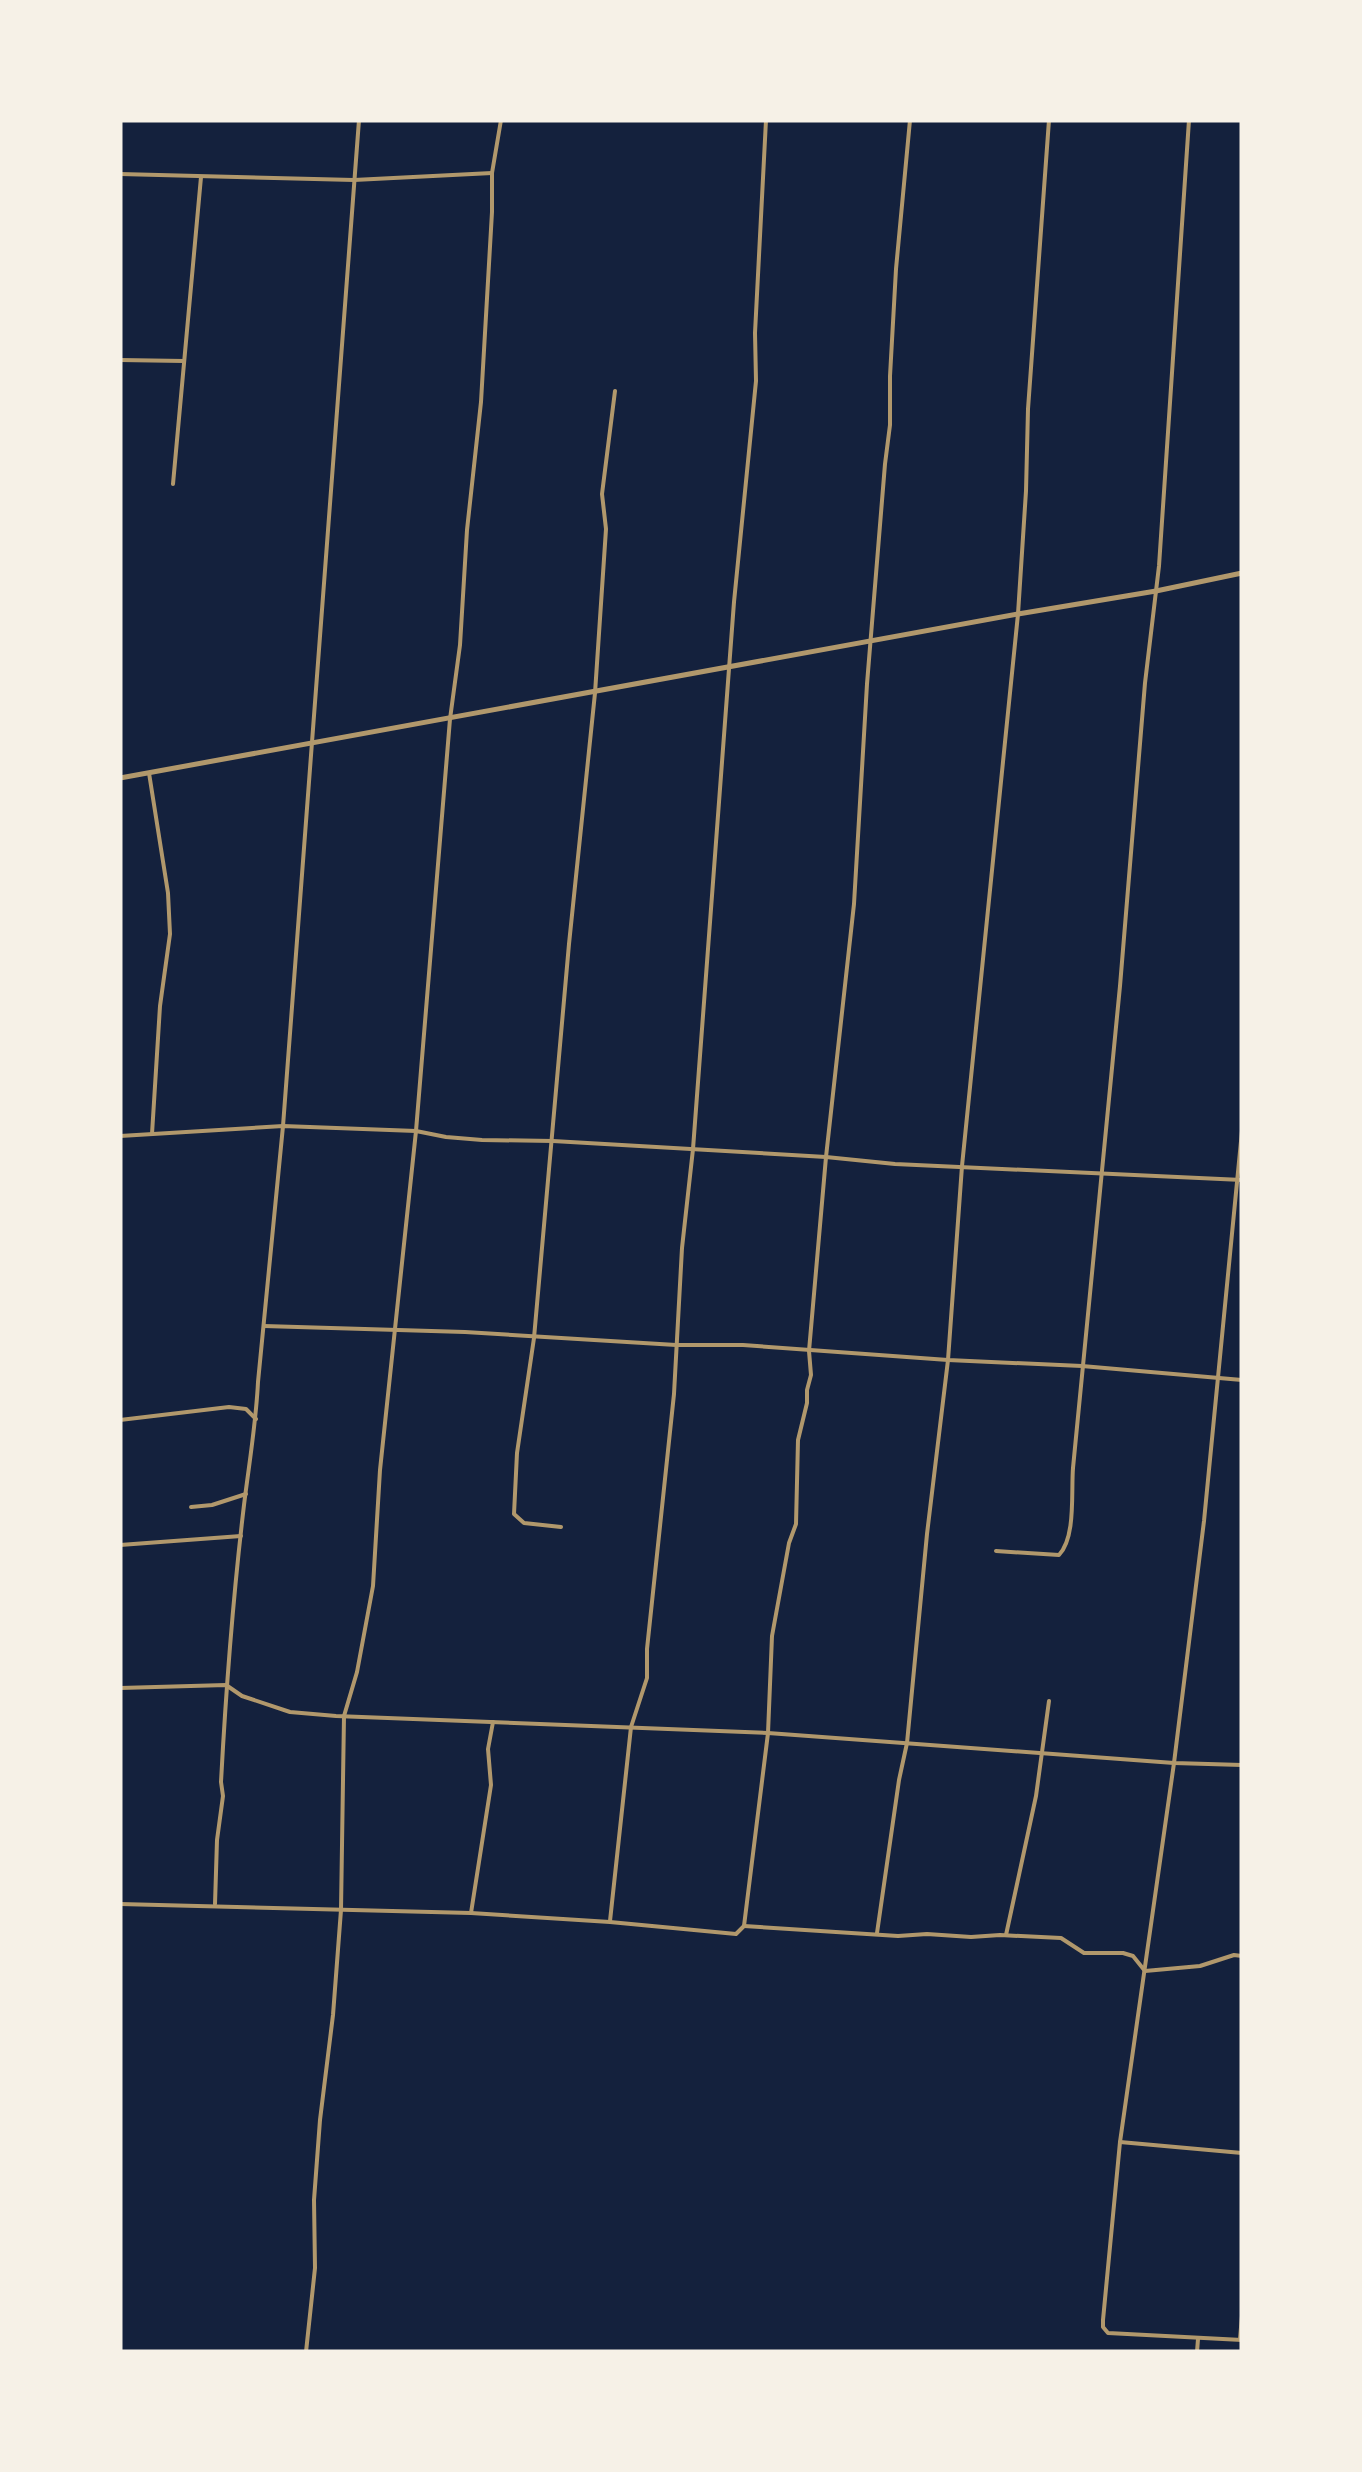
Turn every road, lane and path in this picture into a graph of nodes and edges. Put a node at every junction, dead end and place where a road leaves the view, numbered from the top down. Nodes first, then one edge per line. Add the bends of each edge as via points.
1 (359, 120) edge
2 (501, 120) edge
3 (766, 120) edge
4 (910, 120) edge
5 (1050, 120) edge
6 (1189, 120) edge
7 (492, 173) junction
8 (120, 174) edge
9 (201, 177) junction
10 (354, 180) junction
11 (120, 360) edge
12 (184, 361) junction
13 (615, 391) dead end
14 (174, 484) dead end
15 (1242, 574) edge
16 (1156, 591) junction
17 (1018, 614) junction
18 (871, 641) junction
19 (729, 668) junction
20 (595, 693) junction
21 (450, 719) junction
22 (311, 744) junction
23 (149, 773) junction
24 (120, 778) edge
25 (283, 1126) junction
26 (416, 1130) junction
27 (1242, 1131) edge
28 (152, 1134) junction
29 (120, 1136) edge
30 (553, 1142) junction
31 (692, 1149) junction
32 (826, 1156) junction
33 (962, 1166) junction
34 (1101, 1173) junction
35 (1240, 1180) edge
36 (264, 1326) junction
37 (394, 1331) junction
38 (534, 1338) junction
39 (676, 1345) junction
40 (809, 1351) junction
41 (948, 1360) junction
42 (1082, 1366) junction
43 (1220, 1378) junction
44 (1242, 1380) edge
45 (256, 1419) junction
46 (120, 1420) edge
47 (246, 1494) junction
48 (190, 1507) dead end
49 (561, 1527) dead end
50 (241, 1536) junction
51 (120, 1545) edge
52 (996, 1551) dead end
53 (226, 1684) junction
54 (120, 1688) edge
55 (1049, 1701) dead end
56 (344, 1716) junction
57 (492, 1722) junction
58 (631, 1727) junction
59 (768, 1733) junction
60 (907, 1742) junction
61 (1043, 1753) junction
62 (1174, 1763) junction
63 (1242, 1765) edge
64 (120, 1904) edge
65 (214, 1904) junction
66 (341, 1910) junction
67 (471, 1913) junction
68 (610, 1922) junction
69 (744, 1926) junction
70 (877, 1933) junction
71 (1006, 1935) junction
72 (1242, 1956) edge
73 (1145, 1972) junction
74 (1120, 2142) junction
75 (1242, 2153) edge
76 (1242, 2316) edge
77 (1240, 2339) edge
78 (1198, 2340) junction
79 (306, 2352) edge
80 (1197, 2352) edge
81 (1239, 2352) edge

1 - 10 street
2 - 7 street
3 - 19 street via 756,381
4 - 18 street
5 - 17 street
6 - 16 street
7 - 10 street
7 - 21 street via 481,402
8 - 9 street
9 - 10 street
9 - 12 street
10 - 22 street
11 - 12 street
12 - 14 street
13 - 20 street via 602,494 606,528
15 - 16 street
16 - 17 street
16 - 34 street
17 - 18 street
17 - 33 street
18 - 19 street
18 - 32 street via 854,904
19 - 20 street
19 - 31 street
20 - 21 street
20 - 30 street
21 - 22 street
21 - 26 street
22 - 23 street
22 - 25 street
23 - 24 street
23 - 28 street via 170,934
25 - 26 street
25 - 28 street
25 - 36 street
26 - 30 street
26 - 37 street
27 - 35 street
28 - 29 street
30 - 31 street
30 - 38 street
31 - 32 street
31 - 39 street
32 - 33 street
32 - 40 street
33 - 34 street
33 - 41 street
34 - 35 street
34 - 42 street
35 - 43 street
36 - 37 street
36 - 45 street
37 - 38 street
37 - 56 street via 374,1586
38 - 39 street
38 - 49 street via 514,1514 524,1524
39 - 40 street
39 - 58 street via 647,1678
40 - 41 street
40 - 59 street via 796,1524 772,1636
41 - 42 street
41 - 60 street
42 - 43 street
42 - 52 street via 1068,1543 1059,1555
43 - 44 street
43 - 62 street
45 - 46 street via 246,1409 229,1407
45 - 47 street
47 - 48 street
47 - 50 street
50 - 51 street
50 - 53 street
53 - 54 street
53 - 56 street via 290,1712
53 - 65 street
55 - 61 street
56 - 57 street
56 - 66 street
57 - 58 street
57 - 67 street via 491,1785
58 - 59 street
58 - 68 street
59 - 60 street
59 - 69 street
60 - 61 street
60 - 70 street
61 - 62 street
61 - 71 street
62 - 63 street
62 - 73 street
64 - 65 street
65 - 66 street
66 - 67 street
66 - 79 street
67 - 68 street
68 - 69 street via 736,1934
69 - 70 street
70 - 71 street
71 - 73 street via 1062,1938 1084,1954 1128,1954
72 - 73 street
73 - 74 street
74 - 75 street
74 - 78 street via 1103,2327 1108,2333
76 - 77 street
77 - 78 street
77 - 81 street
78 - 80 street

